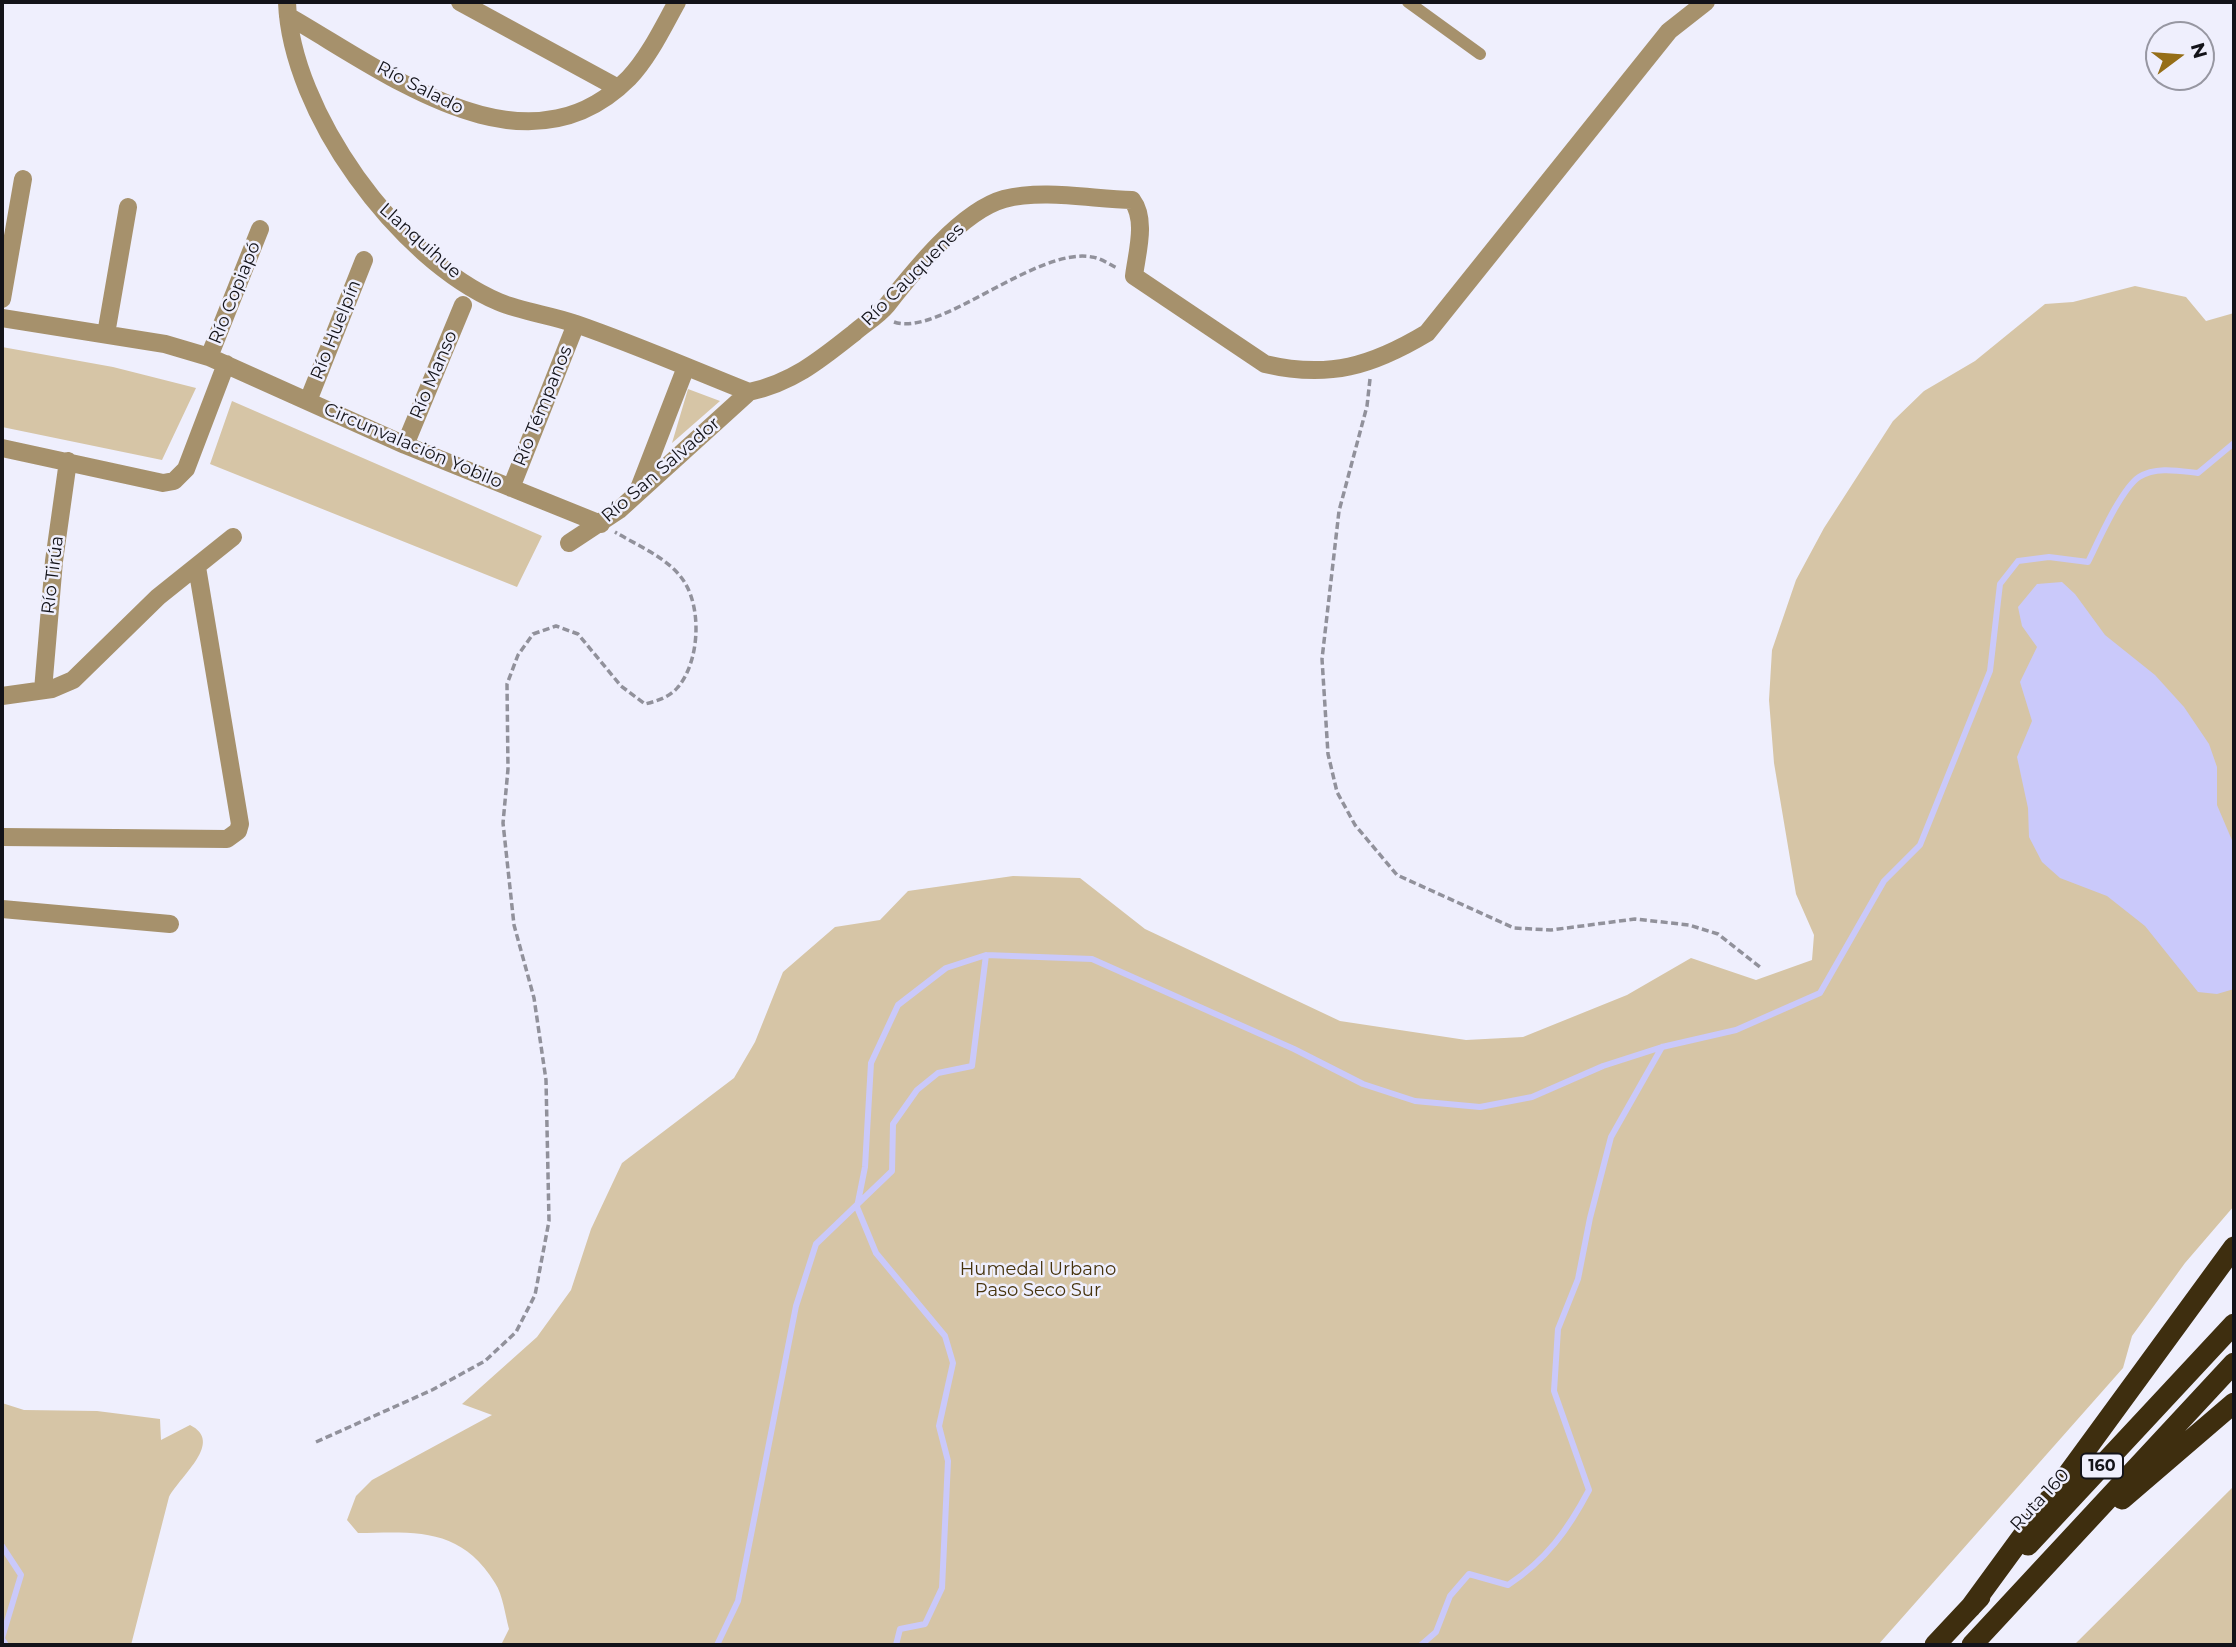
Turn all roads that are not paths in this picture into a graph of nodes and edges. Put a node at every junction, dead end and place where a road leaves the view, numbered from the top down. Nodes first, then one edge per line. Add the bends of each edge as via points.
1 (460, 2) edge
2 (677, 2) edge
3 (1408, 2) edge
4 (1706, 2) edge
5 (288, 9) edge
6 (1480, 54) dead end
7 (618, 88) junction
8 (23, 179) dead end
9 (128, 207) dead end
10 (260, 229) dead end
11 (364, 260) dead end
12 (2, 299) edge
13 (463, 305) dead end
14 (2, 318) edge
15 (576, 324) junction
16 (106, 334) junction
17 (218, 361) junction
18 (685, 367) junction
19 (748, 392) junction
20 (308, 401) junction
21 (405, 445) junction
22 (2, 448) edge
23 (68, 461) junction
24 (511, 488) junction
25 (636, 495) junction
26 (601, 524) junction
27 (233, 537) dead end
28 (569, 543) dead end
29 (197, 567) junction
30 (43, 690) junction
31 (2, 696) edge
32 (2, 837) edge
33 (2, 909) edge
34 (170, 924) dead end
35 (2234, 1247) edge
36 (2234, 1324) edge
37 (2234, 1363) edge
38 (2234, 1403) edge
39 (2063, 1547) junction
40 (1970, 1608) junction
41 (1936, 1645) edge
42 (1972, 1645) edge

1 - 7 street
2 - 7 street, Río Salado via 640,65
3 - 6 lane
4 - 19 street, Río Cauquenes via 1669,31 1427,333 1371,363 1337,369 1265,364 1134,276 1140,221 1132,201 1030,195 992,204 922,260 886,307 804,372
5 - 7 street, Río Salado via 437,100 489,119 521,122 565,116
5 - 15 street, Llanquihue via 298,63 319,116 357,178 393,220 476,289 499,302
8 - 12 street
9 - 16 street
10 - 17 street, Río Copiapó
11 - 20 street, Río Huelpín
13 - 21 street, Río Manso
14 - 16 street, Circunvalación Yobilo
15 - 18 street, Llanquihue
15 - 24 street, Río Témpanos
16 - 17 street, Circunvalación Yobilo via 165,344
17 - 20 street, Circunvalación Yobilo
17 - 23 street via 186,469 179,478 163,483
18 - 19 street, Llanquihue
18 - 25 street
19 - 25 street, Río San Salvador
20 - 21 street, Circunvalación Yobilo
21 - 24 street, Circunvalación Yobilo
22 - 23 street
23 - 30 street, Río Tirúa
24 - 26 street, Circunvalación Yobilo
25 - 26 street, Río San Salvador
26 - 28 street, Río San Salvador
27 - 29 street
29 - 30 street via 158,597 84,671 61,686
29 - 32 street via 238,831 227,839
30 - 31 street
33 - 34 street
35 - 40 highway
36 - 40 highway, Ruta 160 / 160
37 - 39 highway, 160
38 - 39 highway
39 - 42 highway, 160
40 - 41 highway, Ruta 160 / 160

